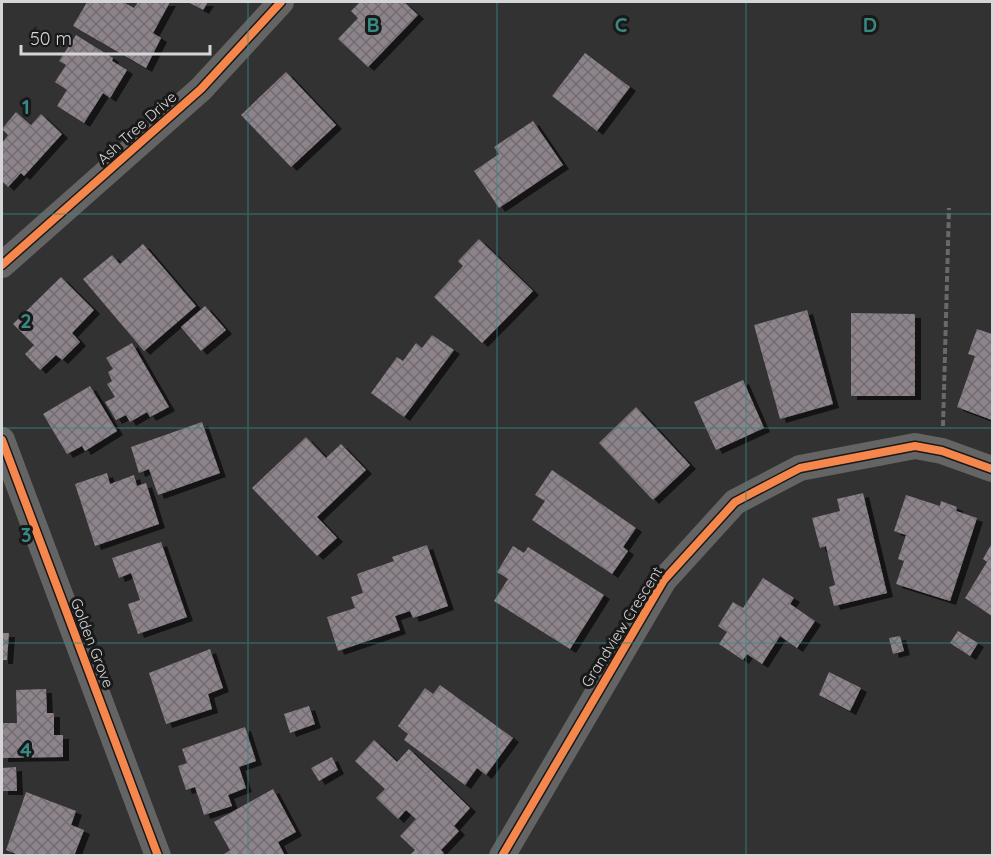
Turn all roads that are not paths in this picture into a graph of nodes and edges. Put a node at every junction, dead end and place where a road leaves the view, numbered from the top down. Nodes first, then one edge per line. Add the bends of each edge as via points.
1 (281, 2) edge
2 (2, 265) edge
3 (2, 440) edge
4 (993, 469) edge
5 (158, 855) edge
6 (502, 855) edge

1 - 2 street, Ash Tree Drive via 201,89
3 - 5 street, Golden Grove
4 - 6 street, Grandview Crescent via 915,446 800,468 735,502 664,580

